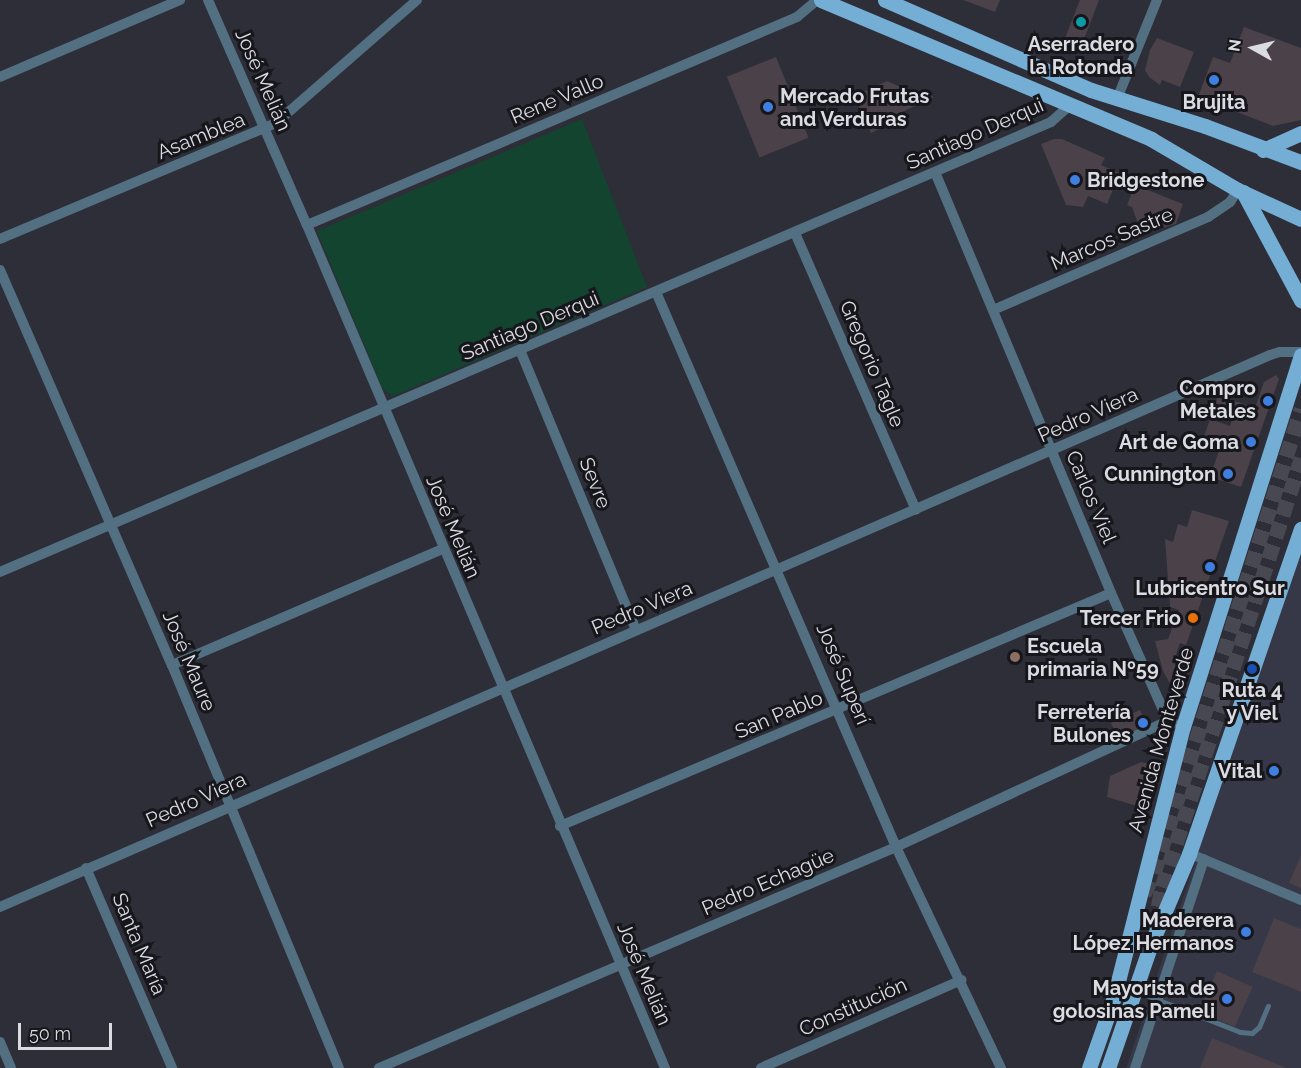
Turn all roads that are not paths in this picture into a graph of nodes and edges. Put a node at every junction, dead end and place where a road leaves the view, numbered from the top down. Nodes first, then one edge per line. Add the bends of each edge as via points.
1 (180, 0) edge
2 (208, 0) edge
3 (417, 0) edge
4 (819, 0) edge
5 (885, 0) edge
6 (1157, 0) edge
7 (913, 6) edge
8 (0, 77) edge
9 (1117, 99) junction
10 (1069, 106) junction
11 (265, 129) junction
12 (1301, 133) edge
13 (1263, 150) junction
14 (1301, 162) edge
15 (935, 172) junction
16 (1241, 191) junction
17 (1301, 219) edge
18 (307, 225) junction
19 (795, 232) junction
20 (0, 238) edge
21 (0, 270) edge
22 (657, 292) junction
23 (1301, 300) edge
24 (993, 310) junction
25 (520, 350) junction
26 (1301, 354) edge
27 (384, 406) junction
28 (1052, 451) junction
29 (916, 510) junction
30 (110, 525) junction
31 (1301, 529) edge
32 (442, 549) junction
33 (778, 568) junction
34 (0, 572) edge
35 (1111, 593) junction
36 (636, 630) junction
37 (172, 665) junction
38 (502, 688) junction
39 (838, 709) junction
40 (1176, 724) junction
41 (230, 805) junction
42 (560, 826) junction
43 (896, 847) junction
44 (1197, 857) junction
45 (86, 868) junction
46 (1301, 900) edge
47 (0, 907) edge
48 (620, 964) junction
49 (960, 980) junction
50 (1134, 990) junction
51 (1158, 1000) junction
52 (1268, 1006) dead end
53 (0, 1042) edge
54 (11, 1068) edge
55 (172, 1068) edge
56 (339, 1068) edge
57 (379, 1068) edge
58 (665, 1068) edge
59 (760, 1068) edge
60 (1001, 1068) edge
61 (1089, 1068) edge
62 (1108, 1068) edge
63 (1135, 1068) edge

1 - 8 street
2 - 11 street, José Melián
3 - 11 street, Asamblea via 294,110
4 - 10 main road
4 - 18 street, Rene Vallo via 796,17
5 - 7 main road
6 - 9 street
7 - 9 main road
9 - 13 main road via 1205,126
10 - 15 street, Santiago Derqui via 1051,122
10 - 16 main road via 1151,140
11 - 18 street, José Melián
11 - 20 street, Asamblea
12 - 13 main road
13 - 14 main road
15 - 19 street, Santiago Derqui
15 - 24 street, Carlos Viel
16 - 17 main road
16 - 23 main road
16 - 24 street, Marcos Sastre via 1208,217
18 - 27 street, José Melián
19 - 22 street, Santiago Derqui
19 - 29 street, Gregorio Tagle
21 - 30 street, José Maure
22 - 25 street, Santiago Derqui
22 - 33 street, José Superí
24 - 28 street, Carlos Viel
25 - 27 street, Santiago Derqui
25 - 36 street, Sevre
26 - 28 street, Pedro Viera via 1270,355
26 - 40 main road, Avenida Monteverde
27 - 30 street, Santiago Derqui
27 - 32 street, José Melián
28 - 29 street, Pedro Viera
28 - 35 street, Carlos Viel
29 - 33 street, Pedro Viera
30 - 34 street, Santiago Derqui
30 - 37 street, José Maure
31 - 44 main road
32 - 37 street
32 - 38 street, José Melián
33 - 36 street, Pedro Viera
33 - 39 street, José Superí
35 - 39 street, San Pablo
35 - 40 street, Carlos Viel
36 - 38 street, Pedro Viera
37 - 41 street, José Maure
38 - 41 street, Pedro Viera
38 - 42 street, José Melián
39 - 42 street, San Pablo
39 - 43 street, José Superí
40 - 43 street, Pedro Echagüe
40 - 61 main road, Avenida Monteverde via 1114,997
41 - 45 street, Pedro Viera
41 - 56 street, José Maure
42 - 48 street, José Melián
43 - 48 street, Pedro Echagüe
43 - 49 street, José Superí
44 - 46 street
44 - 50 main road
44 - 51 street
45 - 47 street, Pedro Viera
45 - 55 street, Santa María
48 - 57 street, Pedro Echagüe
48 - 58 street, José Melián
49 - 59 street, Constitución
49 - 60 street, José Superí
50 - 51 lane
50 - 62 main road
51 - 52 lane via 1240,1032 1252,1033
51 - 63 street
53 - 54 street

